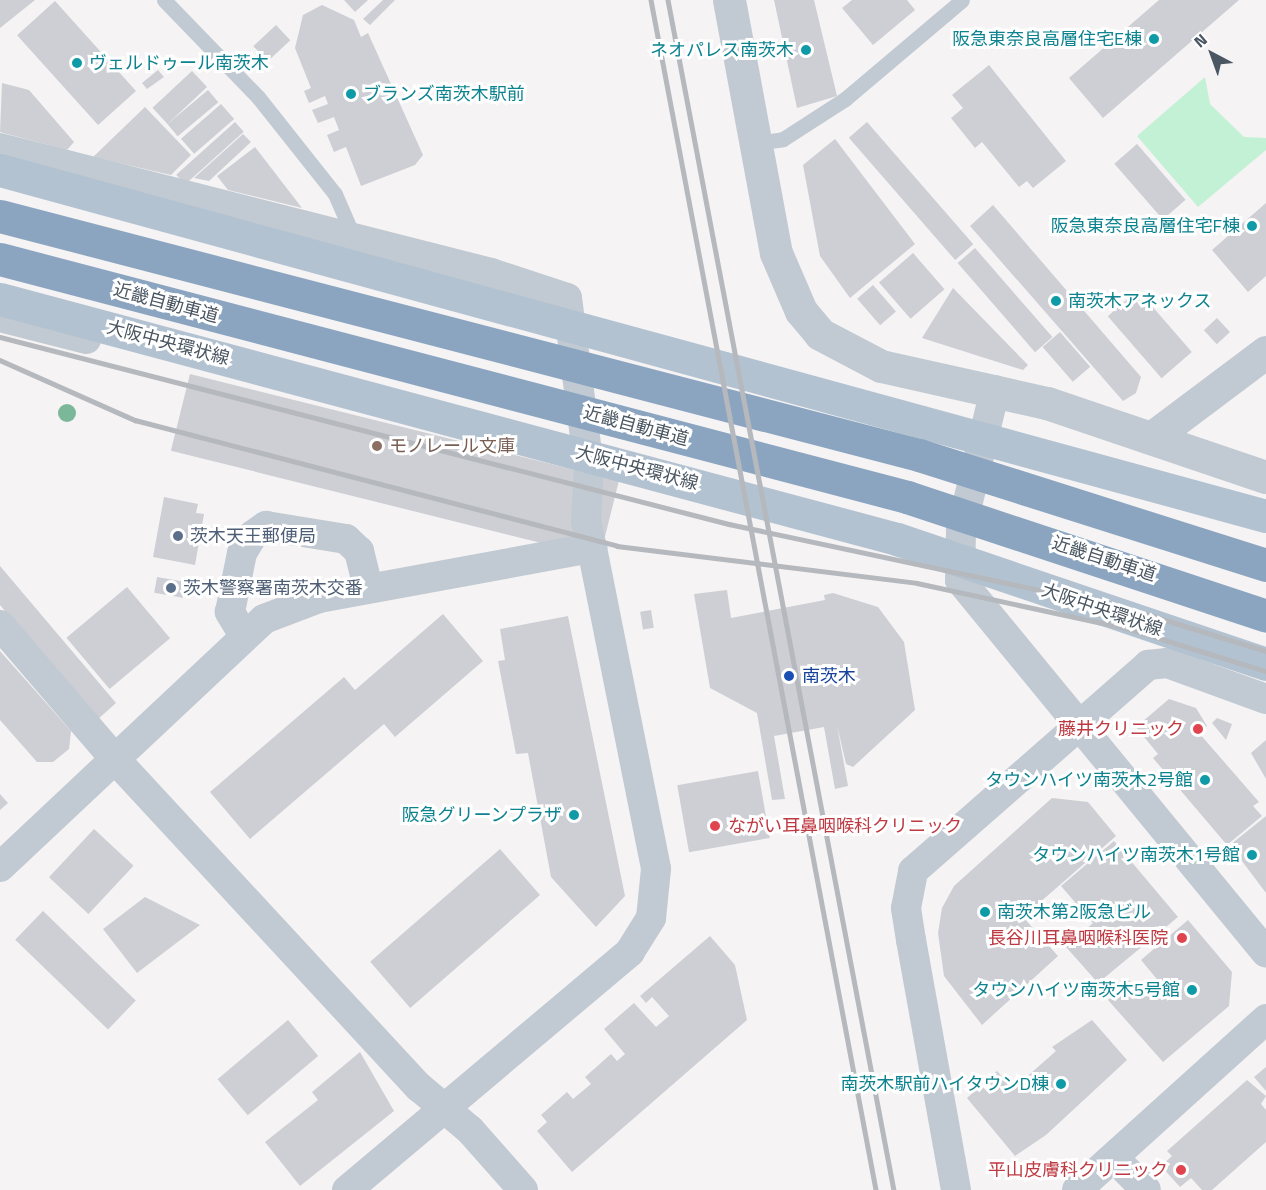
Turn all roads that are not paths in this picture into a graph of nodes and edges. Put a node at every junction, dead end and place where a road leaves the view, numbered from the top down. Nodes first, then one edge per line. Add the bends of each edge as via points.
1 (164, 0) edge
2 (729, 0) edge
3 (962, 0) edge
4 (756, 143) junction
5 (0, 148) edge
6 (0, 170) edge
7 (0, 216) edge
8 (356, 253) junction
9 (0, 260) edge
10 (0, 299) edge
11 (0, 317) edge
12 (1266, 352) edge
13 (995, 390) junction
14 (1154, 436) junction
15 (589, 467) junction
16 (1266, 477) edge
17 (1266, 516) edge
18 (592, 548) junction
19 (1266, 565) edge
20 (368, 588) junction
21 (1266, 616) edge
22 (0, 624) edge
23 (243, 634) junction
24 (1266, 664) edge
25 (1266, 699) edge
26 (1076, 726) junction
27 (114, 758) junction
28 (0, 867) edge
29 (1266, 953) edge
30 (1266, 1019) edge
31 (444, 1107) junction
32 (1114, 1158) junction
33 (346, 1190) edge
34 (524, 1190) edge
35 (956, 1190) edge
36 (1077, 1190) edge
37 (1146, 1190) edge

1 - 8 lane via 258,97 335,194
2 - 4 street
3 - 4 lane via 845,99 783,139
4 - 13 street via 785,283 820,334 881,366
5 - 8 street
6 - 8 main road
7 - 19 highway via 919,455
8 - 15 street via 567,298
8 - 17 main road via 1218,498
9 - 21 highway, 近畿自動車道 via 908,497
10 - 24 main road, 大阪中央環状線 via 897,539
11 - 15 street
12 - 14 street
13 - 14 street
13 - 26 street via 961,531 960,580
14 - 16 street
15 - 18 street via 586,522
18 - 20 street
18 - 31 street via 656,869 651,918 630,952
20 - 23 street via 298,603
20 - 23 street via 359,551 346,539 267,526 253,535 242,553 230,612
22 - 27 street
23 - 27 street
25 - 26 street via 1159,661 1141,670
26 - 29 street
26 - 35 street via 912,871 909,929
27 - 28 street
27 - 31 street via 419,1087
30 - 32 street
31 - 33 street
31 - 34 street
32 - 36 street
32 - 37 street

